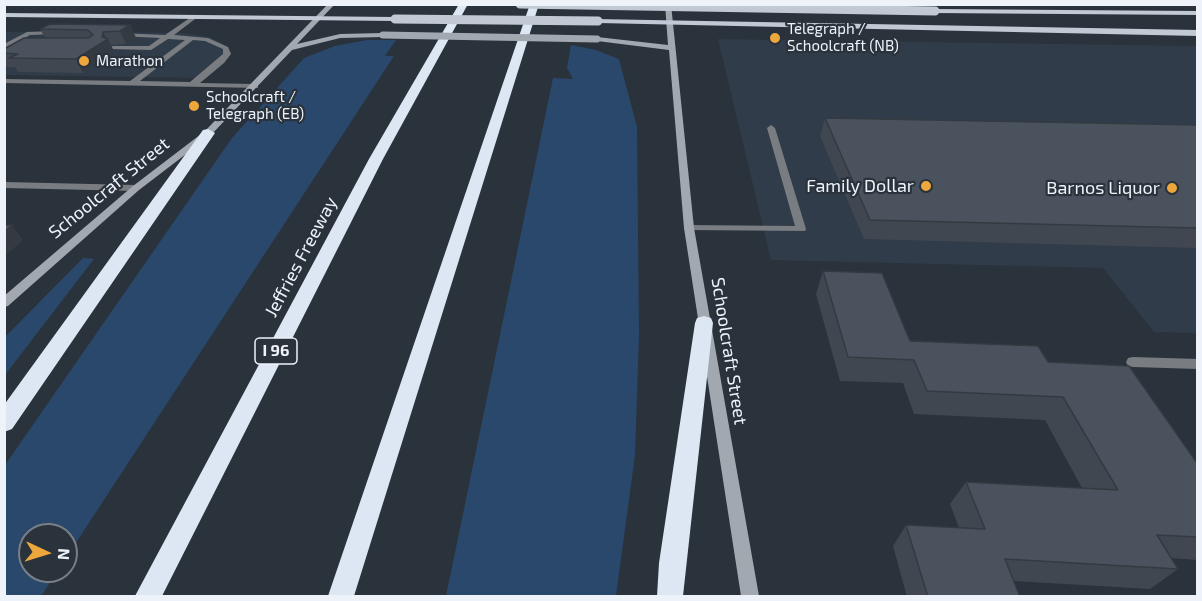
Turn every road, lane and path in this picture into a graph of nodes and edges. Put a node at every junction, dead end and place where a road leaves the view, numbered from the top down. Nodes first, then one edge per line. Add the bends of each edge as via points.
1 (224, 4) edge
2 (332, 4) edge
3 (464, 4) edge
4 (520, 4) edge
5 (535, 4) edge
6 (668, 4) edge
7 (764, 4) edge
8 (1197, 13) edge
9 (4, 15) edge
10 (196, 16) junction
11 (319, 18) junction
12 (669, 23) junction
13 (819, 27) junction
14 (65, 33) edge
15 (111, 33) edge
16 (1197, 33) edge
17 (169, 34) junction
18 (193, 37) junction
19 (5, 46) edge
20 (28, 47) edge
21 (113, 48) edge
22 (290, 48) junction
23 (672, 48) junction
24 (4, 81) edge
25 (133, 83) junction
26 (192, 85) junction
27 (255, 86) junction
28 (771, 128) dead end
29 (208, 133) junction
30 (4, 184) edge
31 (136, 188) junction
32 (689, 228) junction
33 (4, 303) edge
34 (704, 323) junction
35 (1133, 362) dead end
36 (1197, 364) edge
37 (4, 423) edge
38 (148, 597) edge
39 (341, 597) edge
40 (670, 597) edge
41 (750, 597) edge

1 - 10 main road
2 - 11 main road, Schoolcraft Street
3 - 38 highway, Jeffries Freeway / I 96 via 376,159
4 - 8 main road, bridge
5 - 39 highway
6 - 12 main road, Schoolcraft Street
7 - 13 main road via 778,17
9 - 10 main road
10 - 11 main road
10 - 17 street
11 - 12 main road, bridge
11 - 22 main road, Schoolcraft Street
12 - 13 main road
12 - 23 main road, Schoolcraft Street
13 - 16 main road
14 - 19 street via 29,33
15 - 17 street
17 - 18 street
17 - 21 street via 151,48
18 - 25 street
18 - 26 street via 219,43 227,54
19 - 20 street
22 - 23 main road, bridge via 340,36 383,35 597,39
22 - 27 main road, Schoolcraft Street
23 - 32 main road, Schoolcraft Street
24 - 25 street
25 - 26 street
26 - 27 street
27 - 29 main road, Schoolcraft Street
28 - 32 street via 801,229
29 - 31 main road, Schoolcraft Street
29 - 37 highway
30 - 31 street
31 - 33 main road, Schoolcraft Street
32 - 34 main road, Schoolcraft Street
34 - 40 highway
34 - 41 main road, Schoolcraft Street
35 - 36 street

